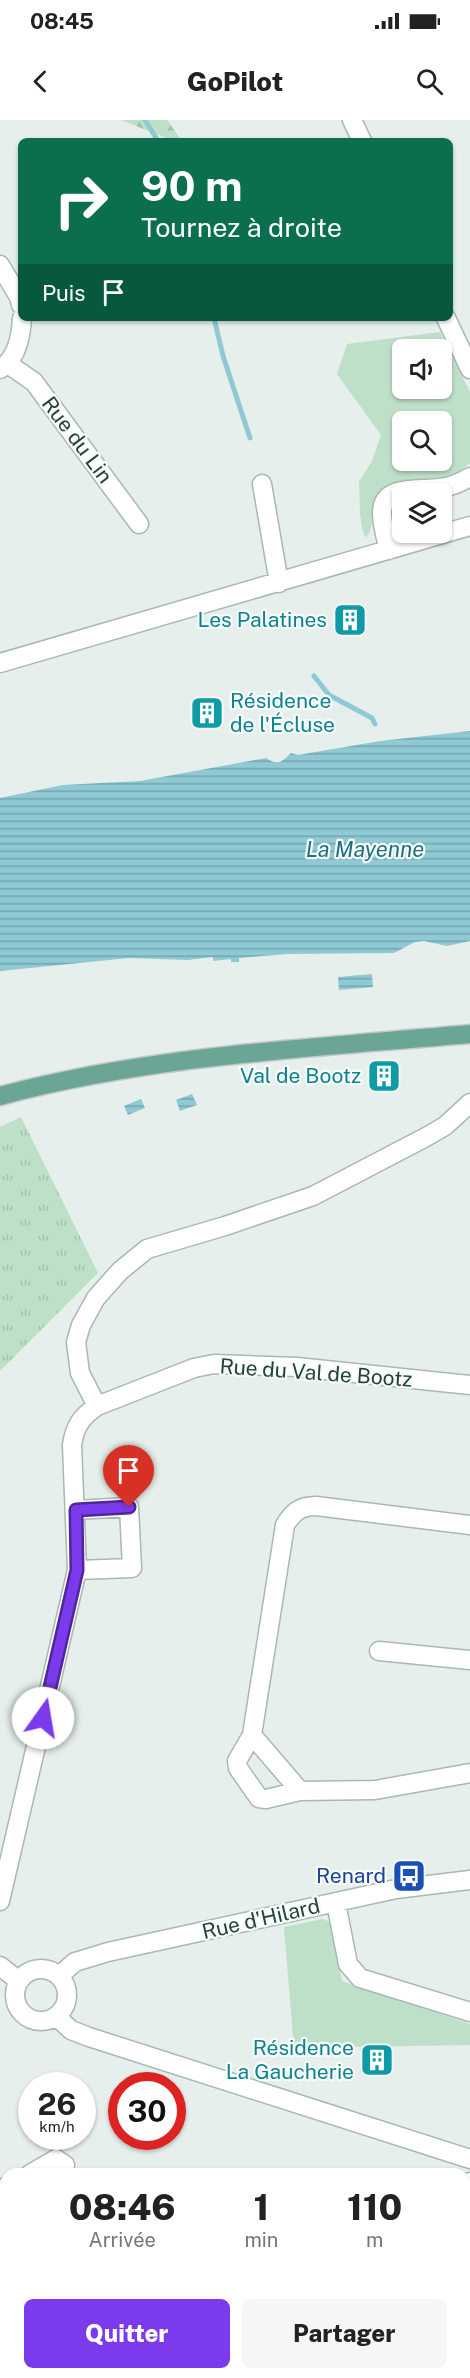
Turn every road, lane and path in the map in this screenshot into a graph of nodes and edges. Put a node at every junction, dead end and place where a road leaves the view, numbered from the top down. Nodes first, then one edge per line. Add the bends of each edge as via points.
1 (352, 120) edge
2 (361, 138) edge
3 (0, 265) edge
4 (18, 295) edge
5 (21, 321) edge
6 (447, 321) edge
7 (4, 367) edge
8 (470, 369) edge
9 (470, 477) edge
10 (262, 484) dead end
11 (139, 524) dead end
12 (470, 526) edge
13 (388, 550) junction
14 (279, 583) junction
15 (0, 663) edge
16 (470, 1034) edge
17 (0, 1096) edge
18 (470, 1103) edge
19 (470, 1385) edge
20 (97, 1406) junction
21 (76, 1510) junction
22 (470, 1525) edge
23 (77, 1570) junction
24 (379, 1651) dead end
25 (470, 1660) edge
26 (252, 1735) junction
27 (470, 1773) edge
28 (300, 1791) junction
29 (470, 1880) edge
30 (0, 1901) edge
31 (336, 1903) junction
32 (0, 1966) edge
33 (59, 1976) junction
34 (19, 1981) junction
35 (8, 2000) edge
36 (470, 2012) edge
37 (56, 2016) junction
38 (470, 2159) edge
39 (65, 2165) dead end
40 (40, 2168) edge

1 - 2 street
3 - 4 street
5 - 7 street, Rue du Lin via 17,347
6 - 8 street
7 - 11 street, Rue du Lin via 34,382
9 - 13 street via 456,485 394,492 381,511
10 - 14 street
12 - 13 street
13 - 14 street
14 - 15 street
16 - 17 main road via 210,1058 136,1068
18 - 20 street via 436,1132 313,1196 147,1249 96,1298 81,1325 76,1342 80,1373
19 - 20 street, Rue du Val de Bootz via 297,1367 214,1364
20 - 21 street via 83,1415 74,1429
21 - 23 street
21 - 23 street via 129,1507 132,1568
22 - 26 street via 316,1506 293,1512 285,1525
23 - 30 street
24 - 25 street
26 - 28 street
26 - 28 street via 237,1761 259,1798
27 - 28 street via 375,1790
29 - 31 street, Rue d'Hilard via 396,1889
31 - 33 street, Rue d'Hilard via 108,1952 75,1962
31 - 36 street via 348,1964 360,1978
32 - 34 street
33 - 34 street via 38,1969
33 - 37 street via 67,1997
34 - 35 street
35 - 37 street via 31,2019 48,2020
37 - 38 street via 70,2030 89,2037
39 - 40 street via 56,2159

